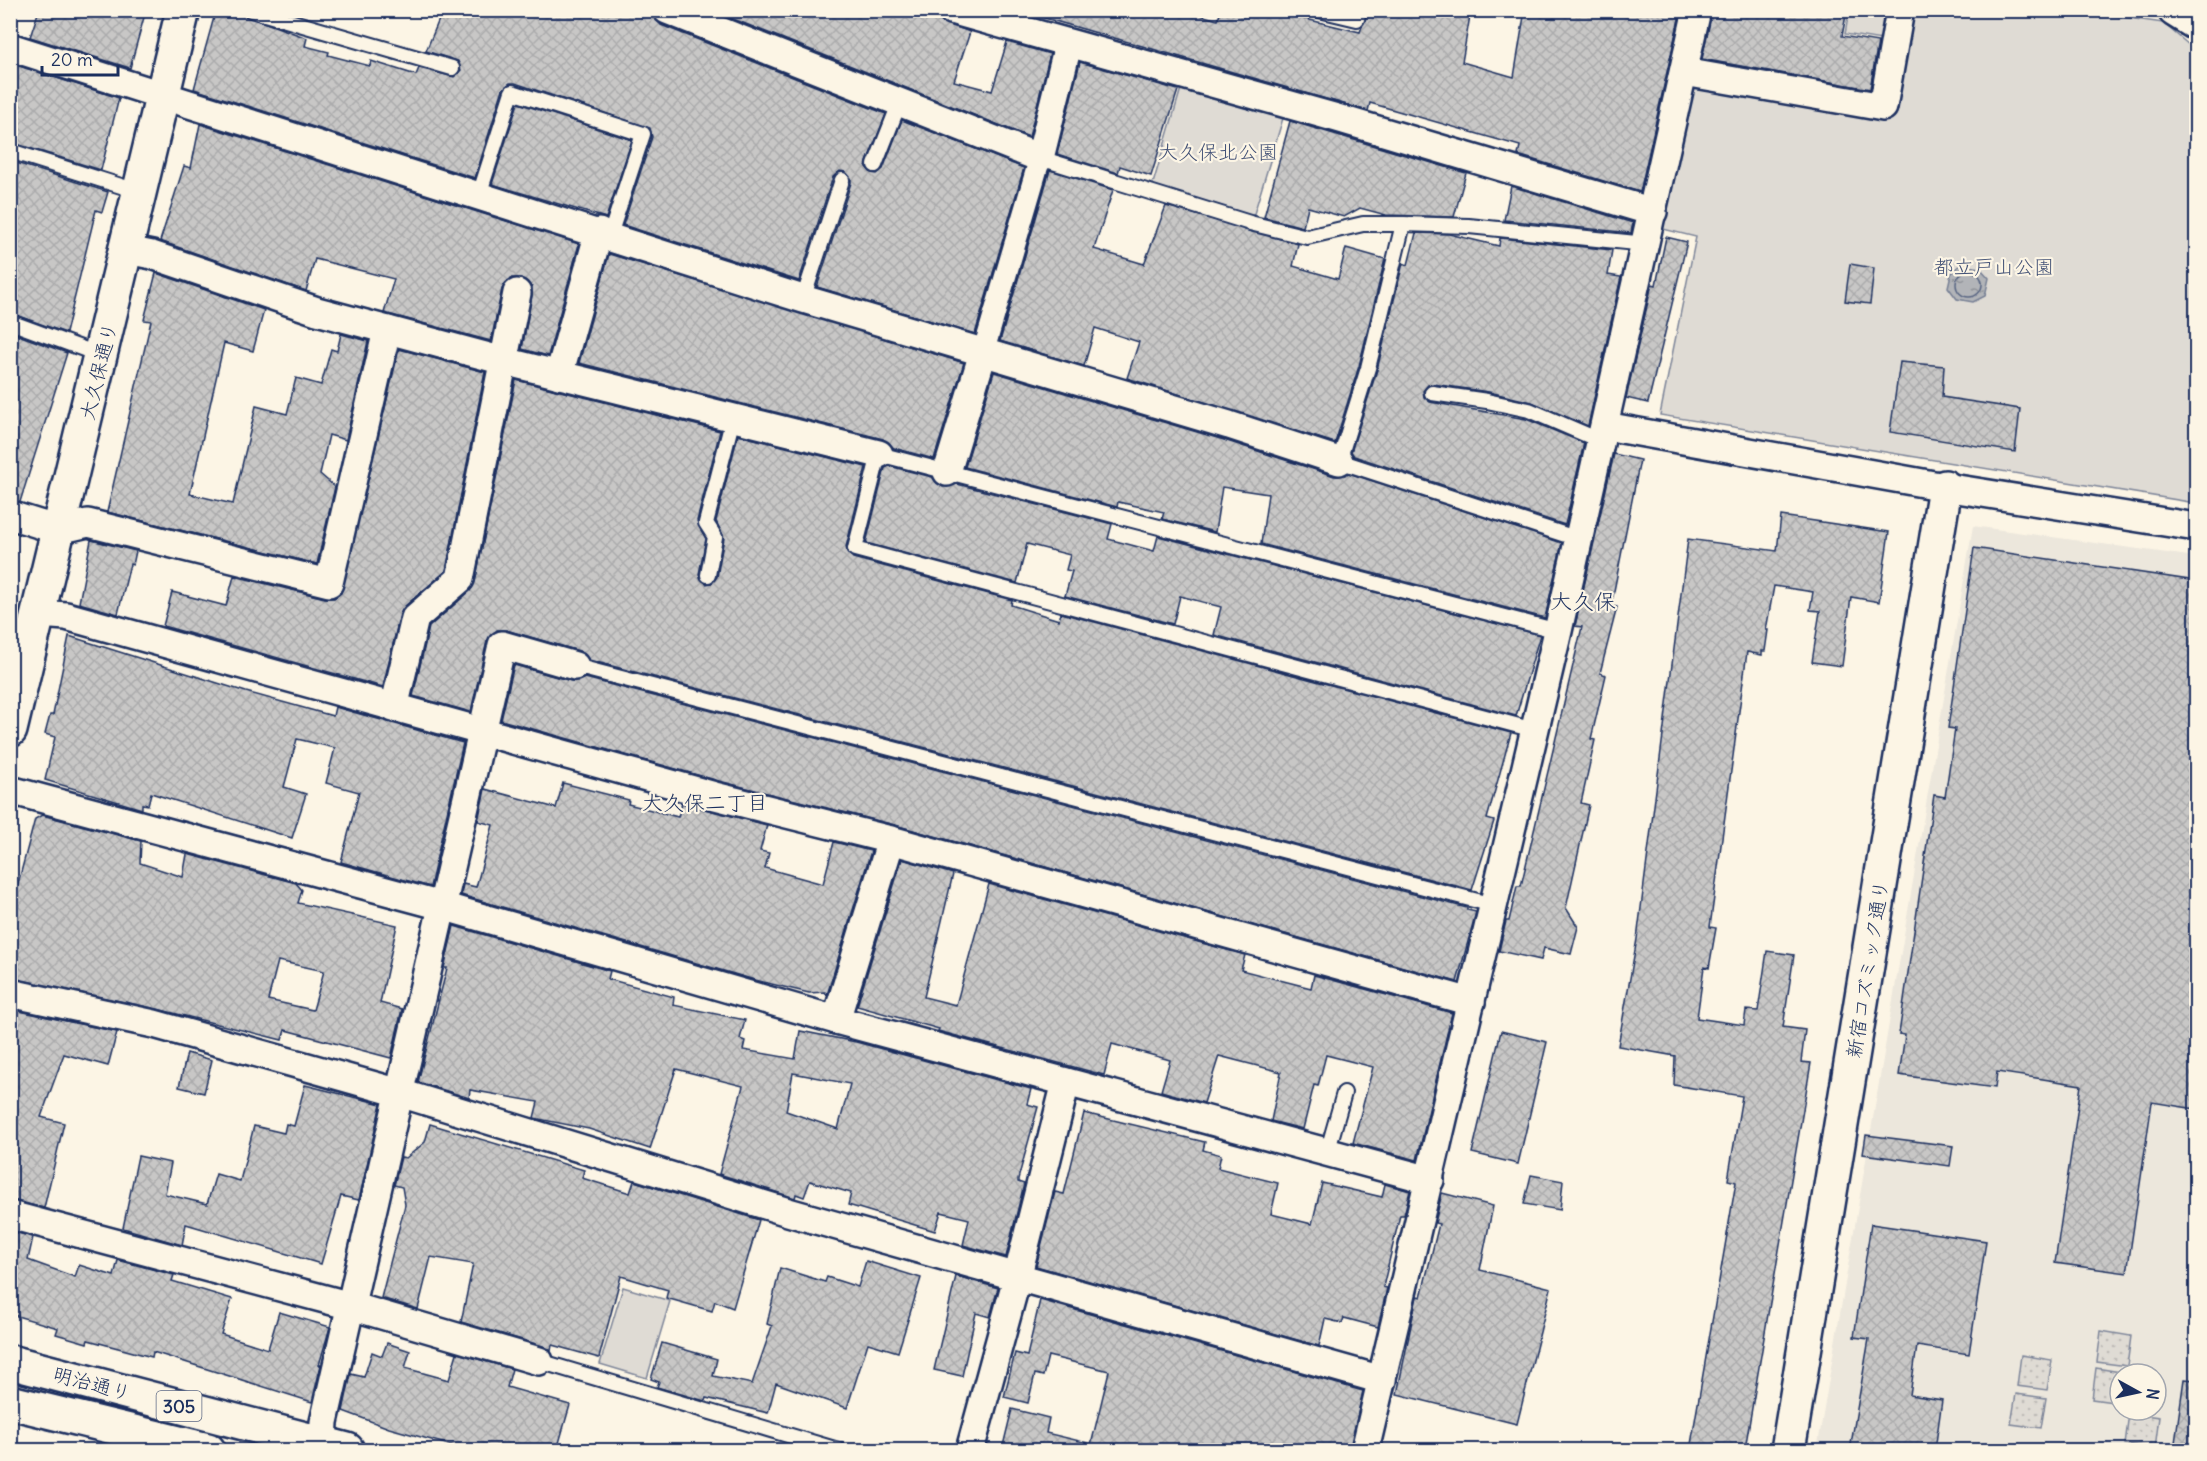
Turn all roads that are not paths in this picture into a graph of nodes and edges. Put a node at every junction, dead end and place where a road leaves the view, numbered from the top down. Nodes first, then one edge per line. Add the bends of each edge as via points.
1 (183, 10) edge
2 (250, 10) edge
3 (667, 10) edge
4 (951, 10) edge
5 (1319, 10) edge
6 (1359, 10) edge
7 (1697, 10) edge
8 (1900, 10) edge
9 (2175, 10) edge
10 (2196, 23) edge
11 (1068, 45) junction
12 (10, 47) edge
13 (452, 68) dead end
14 (1684, 72) junction
15 (162, 97) junction
16 (899, 104) junction
17 (10, 151) edge
18 (1040, 158) junction
19 (875, 165) dead end
20 (842, 180) dead end
21 (140, 192) junction
22 (479, 195) junction
23 (1653, 212) junction
24 (1403, 224) junction
25 (604, 233) junction
26 (1646, 244) junction
27 (127, 250) junction
28 (517, 292) dead end
29 (803, 298) junction
30 (10, 322) edge
31 (387, 330) junction
32 (983, 353) junction
33 (102, 355) junction
34 (504, 361) junction
35 (559, 375) junction
36 (1432, 393) dead end
37 (733, 418) junction
38 (1603, 433) junction
39 (879, 454) junction
40 (1339, 461) junction
41 (947, 472) junction
42 (1945, 486) junction
43 (10, 515) edge
44 (2196, 527) edge
45 (58, 530) junction
46 (1578, 539) junction
47 (708, 575) dead end
48 (39, 614) junction
49 (1558, 632) junction
50 (18, 664) edge
51 (575, 666) joint
52 (394, 708) junction
53 (10, 730) edge
54 (1534, 730) junction
55 (482, 731) junction
56 (10, 790) edge
57 (891, 840) junction
58 (1493, 905) junction
59 (442, 906) junction
60 (10, 993) edge
61 (1471, 1002) junction
62 (836, 1020) junction
63 (1066, 1082) junction
64 (400, 1093) junction
65 (1344, 1093) dead end
66 (1327, 1153) junction
67 (1430, 1180) junction
68 (10, 1215) edge
69 (1017, 1278) junction
70 (351, 1305) junction
71 (539, 1361) joint
72 (10, 1362) edge
73 (1382, 1380) junction
74 (10, 1402) edge
75 (335, 1447) edge
76 (208, 1450) edge
77 (838, 1450) edge
78 (970, 1450) edge
79 (1365, 1450) edge
80 (1788, 1450) edge

1 - 15 main road, 大久保通り
2 - 13 lane
3 - 16 street
4 - 11 street
5 - 6 lane via 1357,19
7 - 14 street
8 - 14 street via 1883,107
9 - 10 main road
11 - 18 street
11 - 23 street via 1338,118
12 - 15 street
14 - 23 street
15 - 21 main road, 大久保通り
15 - 22 street
16 - 18 street
16 - 19 lane
17 - 21 lane
18 - 24 lane via 1307,237 1363,224
18 - 32 street
20 - 29 lane
21 - 27 main road, 大久保通り
22 - 25 street
22 - 25 lane via 512,92 643,134
23 - 26 street
24 - 26 lane via 1469,226
24 - 40 lane via 1368,368
25 - 29 street
25 - 35 street
26 - 38 street
27 - 31 street
27 - 33 main road, 大久保通り
28 - 34 street
29 - 32 street
30 - 33 lane
31 - 34 street
31 - 45 street via 329,583 88,523
32 - 40 street
32 - 41 street
33 - 45 main road, 大久保通り
34 - 35 street
34 - 52 street via 460,579 415,618
35 - 37 street
36 - 38 lane via 1529,410
37 - 39 street
37 - 47 lane via 706,523 715,537
38 - 42 street
38 - 46 street
39 - 41 lane
39 - 54 lane via 855,549
40 - 46 lane
41 - 49 lane
42 - 44 street
42 - 80 main road, 新宿コズミック通り
43 - 45 street
45 - 48 main road, 大久保通り
46 - 49 street
48 - 50 main road, 大久保通り
48 - 52 street via 66,615
49 - 54 street
50 - 53 main road, 大久保通り
51 - 55 street via 502,645
51 - 58 lane
52 - 55 street
54 - 58 street
55 - 57 street
55 - 59 street
56 - 59 street
57 - 61 street
57 - 62 street
58 - 61 street
59 - 62 street
59 - 64 street
60 - 64 street via 154,1024
61 - 67 street
62 - 63 street
63 - 66 street
63 - 69 street
64 - 69 street
64 - 70 street
65 - 66 lane
66 - 67 street
67 - 73 street
68 - 70 street
69 - 73 street
69 - 78 street
70 - 71 street
70 - 75 street via 324,1422
71 - 77 lane
72 - 75 main road, 明治通り / 305
73 - 79 street
74 - 76 main road, 明治通り / 305

